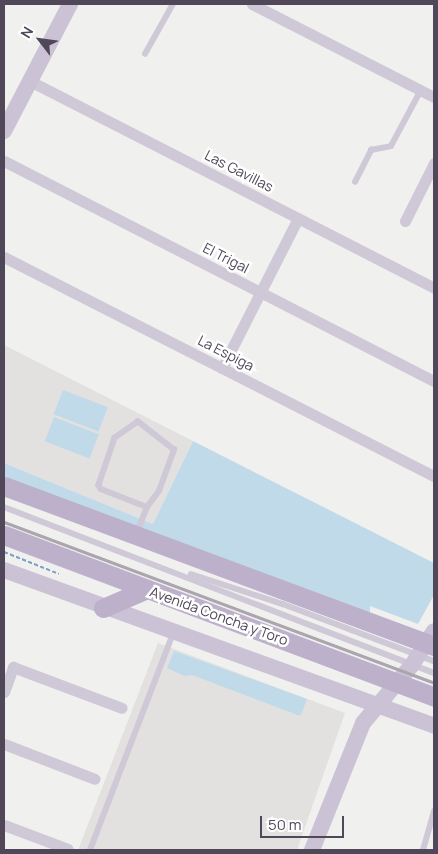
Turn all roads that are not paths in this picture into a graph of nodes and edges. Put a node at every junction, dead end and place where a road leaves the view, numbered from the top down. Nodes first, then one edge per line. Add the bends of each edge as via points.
1 (70, 4) edge
2 (173, 4) edge
3 (252, 4) edge
4 (145, 54) dead end
5 (30, 81) junction
6 (422, 90) junction
7 (434, 97) edge
8 (4, 131) edge
9 (4, 161) edge
10 (434, 162) edge
11 (355, 182) dead end
12 (298, 218) junction
13 (405, 221) dead end
14 (4, 256) edge
15 (434, 288) edge
16 (261, 293) junction
17 (222, 368) junction
18 (434, 382) edge
19 (434, 476) edge
20 (4, 486) edge
21 (4, 507) edge
22 (147, 507) junction
23 (4, 536) edge
24 (135, 536) junction
25 (153, 562) junction
26 (4, 570) edge
27 (147, 590) junction
28 (103, 608) junction
29 (173, 634) junction
30 (425, 648) edge
31 (434, 661) edge
32 (434, 673) edge
33 (397, 682) junction
34 (4, 692) edge
35 (434, 698) edge
36 (377, 705) junction
37 (122, 708) dead end
38 (434, 726) edge
39 (4, 744) edge
40 (95, 779) dead end
41 (434, 812) edge
42 (4, 824) edge
43 (68, 849) edge
44 (90, 850) edge
45 (312, 850) edge
46 (423, 850) edge

1 - 5 street
2 - 4 lane
3 - 6 street
5 - 8 street
5 - 12 street, Las Gavillas
6 - 7 street
6 - 11 lane via 391,146 371,150
9 - 16 street, El Trigal
10 - 13 street
12 - 15 street, Las Gavillas
12 - 16 street
14 - 17 street, La Espiga
16 - 17 street
16 - 18 street, El Trigal
17 - 19 street, La Espiga
20 - 24 main road
21 - 25 lane
22 - 22 lane via 159,490 174,450 138,422 115,438 99,485 101,489
22 - 24 lane
23 - 27 main road, Avenida Concha y Toro
24 - 30 main road
25 - 30 lane
25 - 30 lane
26 - 28 street
27 - 28 main road
27 - 33 main road, Avenida Concha y Toro
28 - 29 street
29 - 36 street
29 - 44 lane
30 - 31 lane
30 - 32 lane
30 - 33 street
33 - 35 main road, Avenida Concha y Toro
33 - 36 street
34 - 37 street via 13,667
36 - 38 street
36 - 45 street via 353,742
39 - 40 street
41 - 46 lane
42 - 43 street

